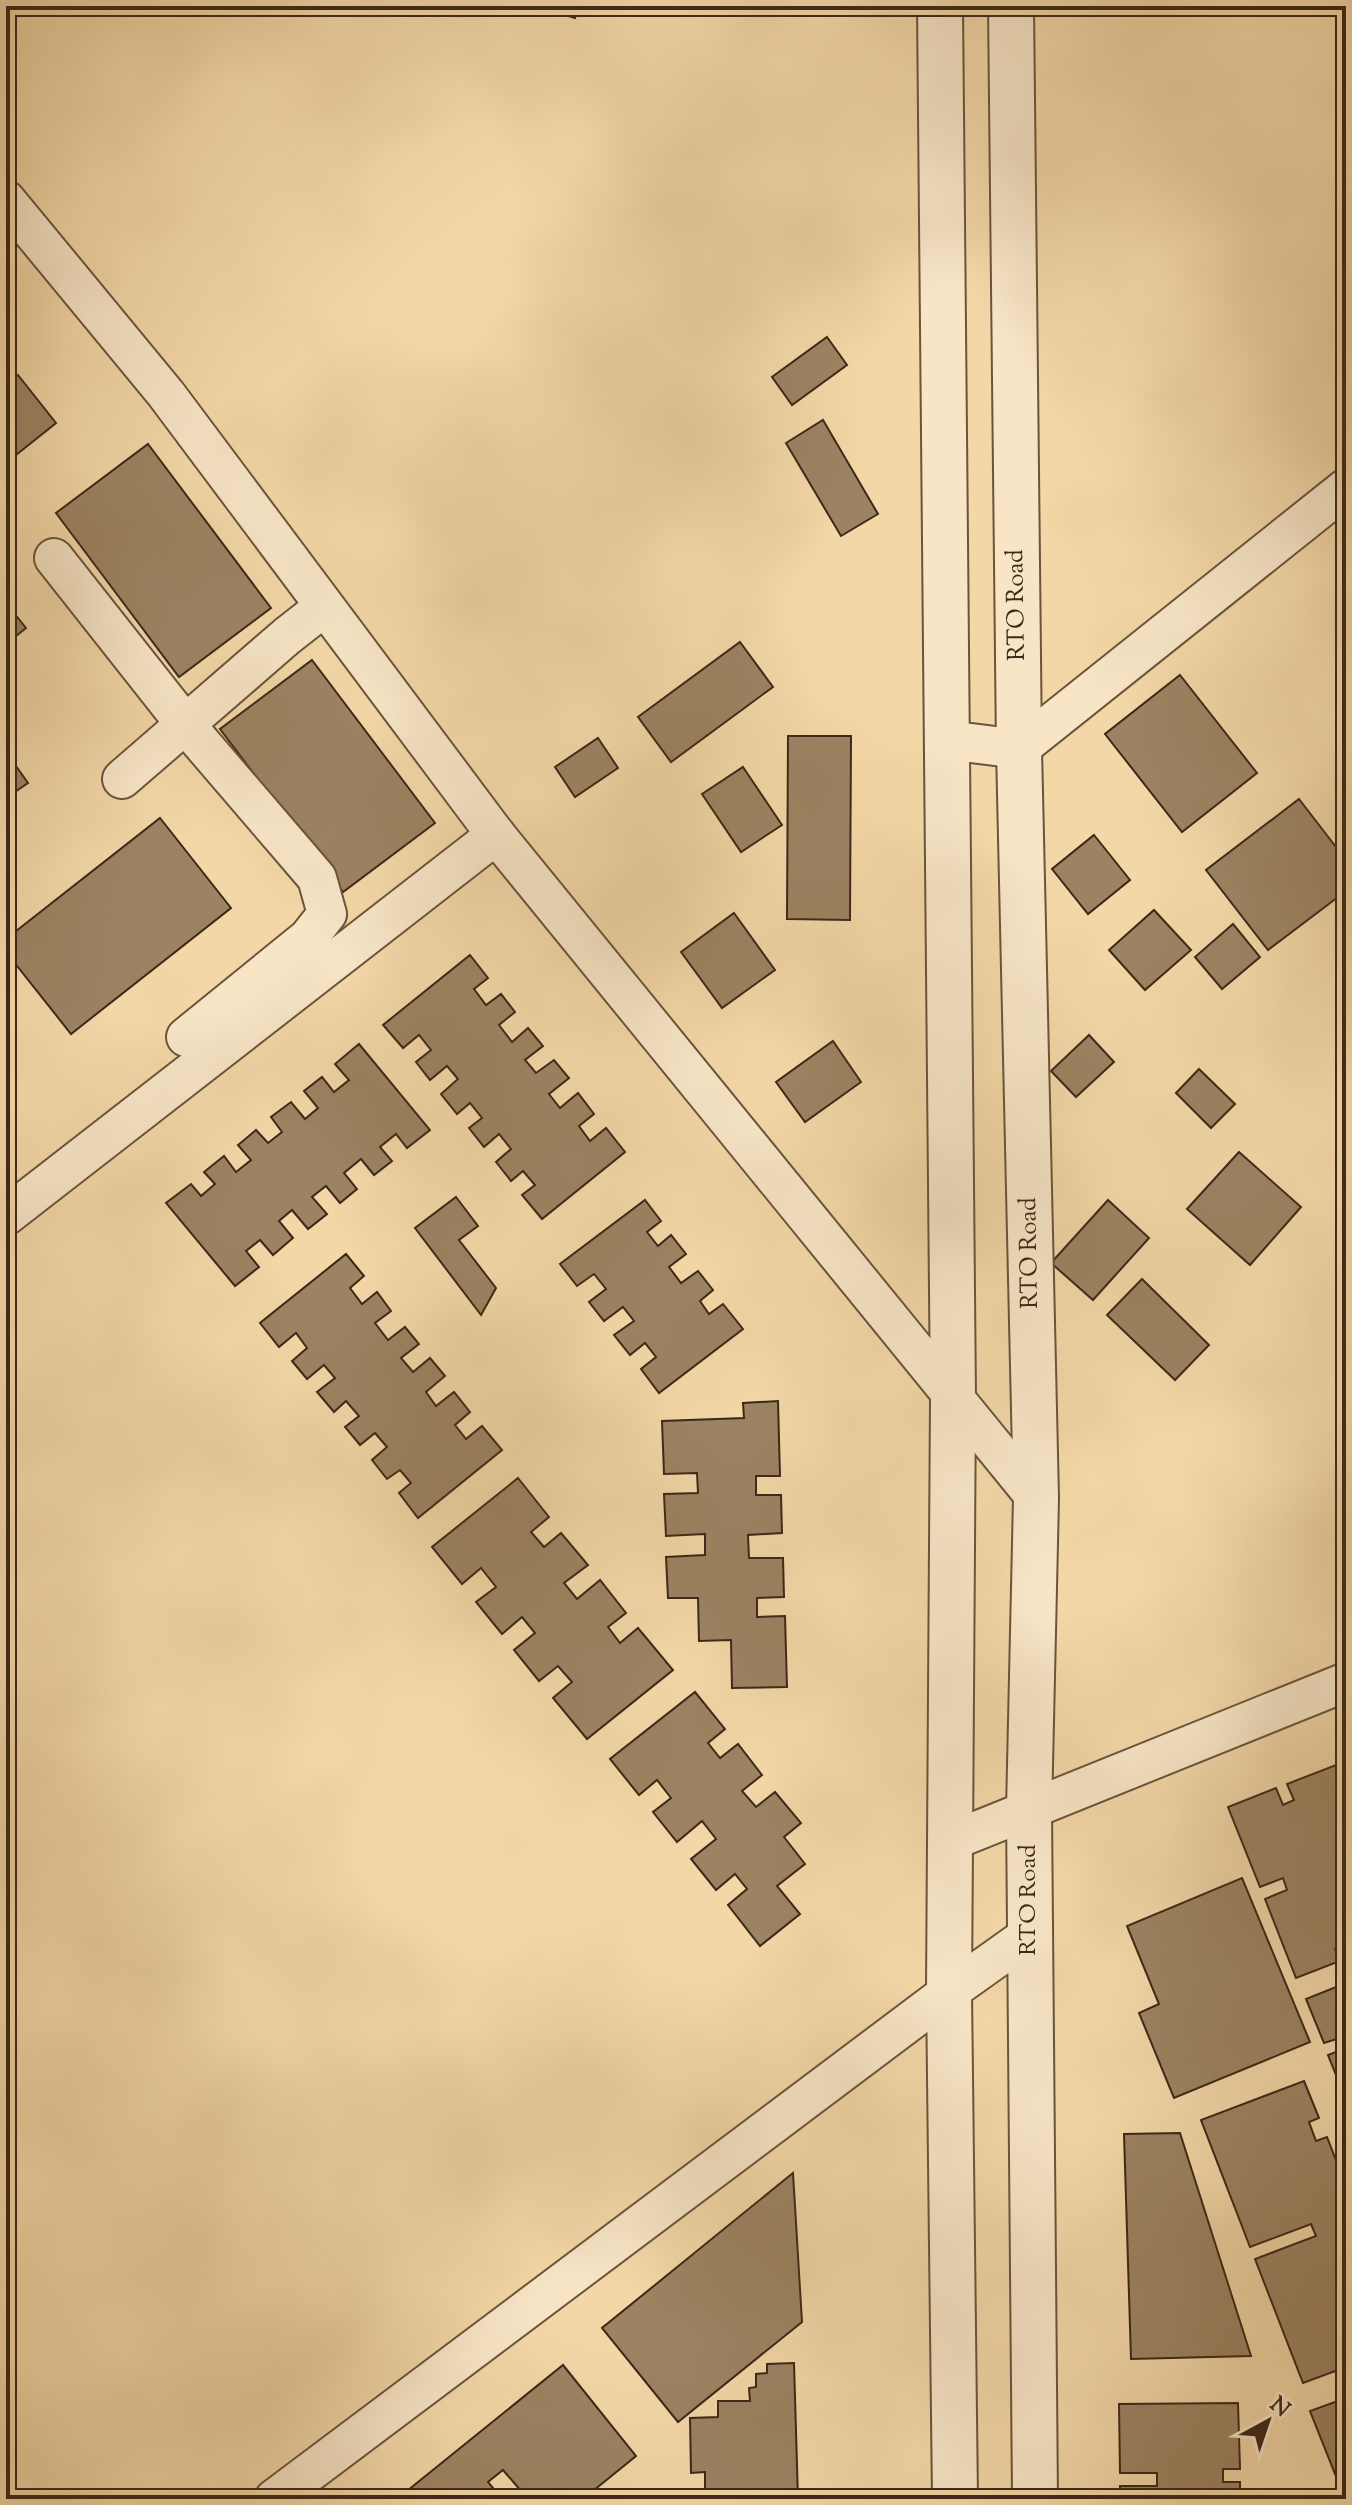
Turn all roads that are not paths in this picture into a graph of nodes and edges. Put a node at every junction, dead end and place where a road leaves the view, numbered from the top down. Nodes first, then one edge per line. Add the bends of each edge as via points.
1 (940, 6) edge
2 (1011, 6) edge
3 (6, 200) edge
4 (1346, 488) edge
5 (54, 558) dead end
6 (324, 607) junction
7 (185, 724) junction
8 (947, 740) junction
9 (1019, 749) junction
10 (122, 779) dead end
11 (496, 835) junction
12 (186, 1037) dead end
13 (6, 1216) edge
14 (953, 1398) junction
15 (1036, 1498) junction
16 (1346, 1682) edge
17 (1029, 1811) junction
18 (949, 1842) junction
19 (1029, 1935) junction
20 (949, 1992) junction
21 (274, 2499) edge
22 (955, 2499) edge
23 (1035, 2499) edge

1 - 8 street
2 - 9 street, RTO Road
3 - 6 street via 166,394
4 - 9 street
5 - 7 street
6 - 7 street
6 - 11 street
7 - 10 street
7 - 12 street via 317,878 327,914 308,938
8 - 9 street
8 - 14 street
9 - 15 street, RTO Road
11 - 13 street
11 - 14 street
14 - 15 street
14 - 18 street
15 - 17 street, RTO Road
16 - 17 street
17 - 18 street
17 - 19 street, RTO Road
18 - 20 street
19 - 20 street
19 - 23 street, RTO Road
20 - 21 street
20 - 22 street

